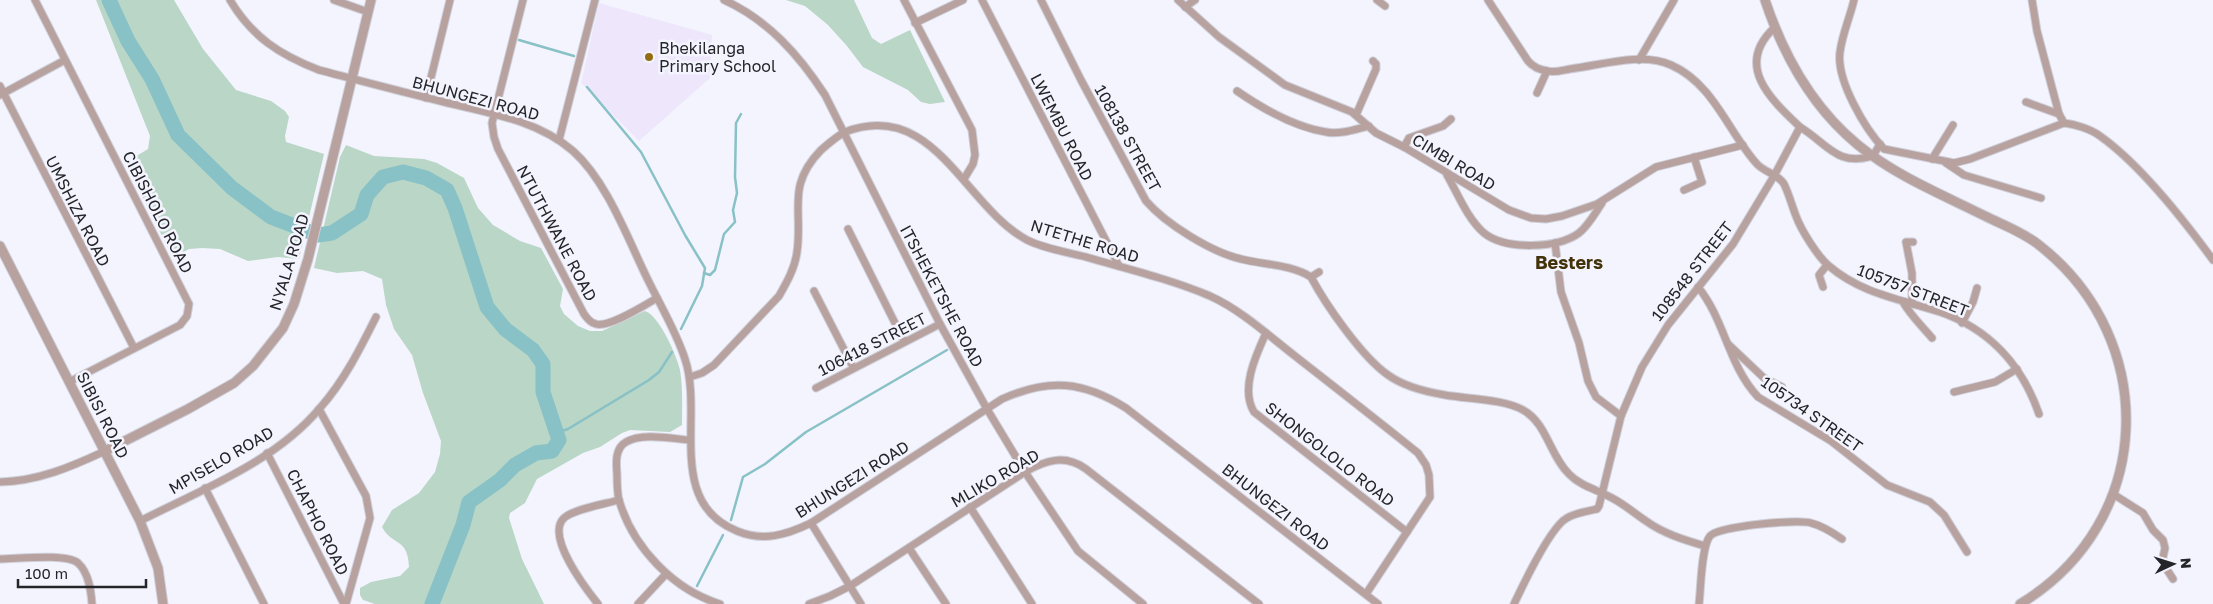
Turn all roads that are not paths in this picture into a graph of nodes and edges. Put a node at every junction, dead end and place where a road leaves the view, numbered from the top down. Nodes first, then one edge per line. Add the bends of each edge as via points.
1 (35, 0) edge
2 (230, 0) edge
3 (334, 0) edge
4 (371, 0) edge
5 (450, 0) edge
6 (523, 0) edge
7 (595, 0) edge
8 (724, 0) edge
9 (904, 0) edge
10 (963, 0) edge
11 (982, 0) edge
12 (1041, 0) edge
13 (1178, 0) edge
14 (1195, 0) edge
15 (1377, 0) edge
16 (1488, 0) edge
17 (1674, 0) edge
18 (1765, 0) edge
19 (1854, 0) edge
20 (2032, 0) edge
21 (1385, 6) dead end
22 (1185, 7) junction
23 (368, 12) junction
24 (915, 23) junction
25 (1774, 28) junction
26 (65, 60) junction
27 (1373, 60) dead end
28 (1640, 60) junction
29 (1547, 71) junction
30 (352, 79) junction
31 (1237, 91) dead end
32 (1, 92) edge
33 (1537, 93) dead end
34 (426, 98) junction
35 (2026, 102) dead end
36 (2059, 114) junction
37 (494, 115) junction
38 (1356, 115) junction
39 (1451, 119) dead end
40 (2064, 123) junction
41 (1953, 125) dead end
42 (1369, 126) junction
43 (1800, 127) junction
44 (844, 133) junction
45 (559, 140) junction
46 (1880, 144) junction
47 (1743, 145) junction
48 (1404, 147) junction
49 (1873, 156) junction
50 (1694, 157) junction
51 (1932, 159) junction
52 (1946, 162) junction
53 (1447, 174) junction
54 (1774, 176) junction
55 (964, 179) junction
56 (1684, 190) dead end
57 (2041, 198) dead end
58 (1602, 202) junction
59 (848, 229) dead end
60 (1910, 242) dead end
61 (1555, 243) junction
62 (0, 246) edge
63 (2213, 260) edge
64 (1827, 265) junction
65 (1119, 266) junction
66 (1318, 272) dead end
67 (1311, 277) junction
68 (1823, 287) dead end
69 (1698, 288) junction
70 (1977, 288) dead end
71 (814, 291) dead end
72 (657, 298) junction
73 (1903, 302) junction
74 (1912, 304) junction
75 (376, 317) dead end
76 (1962, 323) junction
77 (940, 324) junction
78 (1266, 333) junction
79 (1932, 338) dead end
80 (904, 341) junction
81 (1728, 344) junction
82 (134, 348) junction
83 (853, 367) junction
84 (2017, 369) junction
85 (690, 377) junction
86 (69, 382) junction
87 (1782, 387) dead end
88 (816, 388) dead end
89 (1954, 392) dead end
90 (320, 409) junction
91 (987, 409) junction
92 (2039, 414) dead end
93 (1622, 416) junction
94 (690, 440) junction
95 (105, 451) junction
96 (267, 453) junction
97 (1025, 472) junction
98 (0, 482) edge
99 (205, 488) junction
100 (1603, 493) junction
101 (2113, 494) junction
102 (619, 500) junction
103 (970, 507) junction
104 (140, 520) junction
105 (811, 523) junction
106 (1407, 532) junction
107 (1842, 539) dead end
108 (1705, 546) junction
109 (909, 548) junction
110 (1967, 552) dead end
111 (0, 559) edge
112 (666, 574) junction
113 (2173, 579) dead end
114 (850, 586) junction
115 (1366, 594) junction
116 (92, 604) edge
117 (164, 604) edge
118 (264, 604) edge
119 (345, 604) edge
120 (598, 604) edge
121 (638, 604) edge
122 (720, 604) edge
123 (809, 604) edge
124 (862, 604) edge
125 (946, 604) edge
126 (1032, 604) edge
127 (1143, 604) edge
128 (1259, 604) edge
129 (1378, 604) edge
130 (1514, 604) edge
131 (1699, 604) edge
132 (2020, 604) edge

1 - 26 street, CIBISHOLO ROAD
2 - 30 street, BHUNGEZI ROAD via 250,27 287,57
3 - 23 street
4 - 23 street, NYALA ROAD
5 - 34 street
6 - 37 street
7 - 45 street
8 - 44 street, ITSHEKETSHE ROAD via 770,30 799,57 825,95
9 - 24 street
10 - 24 street
11 - 65 street, LWEMBU ROAD
12 - 67 street, 108138 STREET via 1146,201 1156,212 1179,229 1228,254 1292,268
13 - 22 street, CIMBI ROAD
14 - 22 street
15 - 21 street
16 - 29 street via 1530,63
17 - 28 street
18 - 25 street
19 - 46 street via 1840,51 1841,67 1851,97
20 - 36 street
22 - 38 street, CIMBI ROAD via 1218,37 1285,84
23 - 30 street, NYALA ROAD
24 - 55 street via 972,130 975,155
25 - 43 street via 1760,44 1757,74 1766,91
25 - 49 street via 1819,104
26 - 32 street
26 - 82 street, CIBISHOLO ROAD via 189,304 187,316 180,325
27 - 38 street via 1376,69
28 - 29 street, 105757 STREET
28 - 47 street, 105757 STREET via 1668,64 1695,82 1720,110
29 - 33 street
30 - 34 street, BHUNGEZI ROAD
30 - 95 street, NYALA ROAD via 308,259 283,328 244,375 188,409
31 - 42 street via 1268,111 1324,132
32 - 82 street, UMSHIZA ROAD
34 - 37 street, BHUNGEZI ROAD
35 - 36 street
36 - 40 street
37 - 45 street, BHUNGEZI ROAD via 526,123
37 - 72 street, NTUTHWANE ROAD via 492,123 498,149 589,321 595,324 609,322
38 - 42 street, CIMBI ROAD
39 - 48 street via 1443,126 1409,138
40 - 52 street via 1970,159
40 - 63 street via 2099,135 2132,165
41 - 51 street
42 - 48 street, CIMBI ROAD
43 - 49 street via 1843,158 1855,160
43 - 54 street, 108548 STREET
44 - 55 street, NTETHE ROAD via 880,126 903,130 927,142
44 - 77 street, ITSHEKETSHE ROAD
44 - 85 street, NTETHE ROAD via 815,156 799,186 796,259 779,296 714,365
45 - 72 street, BHUNGEZI ROAD via 590,169 605,193
46 - 49 street
46 - 51 street via 1886,150
47 - 50 street, CIMBI ROAD
47 - 54 street, 105757 STREET via 1757,164
48 - 53 street, CIMBI ROAD
49 - 101 street via 1909,180 2029,238 2058,261 2089,297 2110,335 2124,390 2125,438
50 - 56 street via 1702,182
50 - 58 street, CIMBI ROAD via 1656,167
51 - 52 street
52 - 57 street via 1964,175
53 - 58 street, CIMBI ROAD via 1509,210 1531,218 1562,216
53 - 61 street via 1476,224 1491,237 1517,245
54 - 64 street, 105757 STREET via 1783,183 1798,223
54 - 69 street, 108548 STREET via 1733,244
55 - 65 street, NTETHE ROAD via 993,212 1027,240
58 - 61 street via 1579,232
59 - 80 street
60 - 74 street
61 - 93 street via 1561,292 1588,381 1596,397
62 - 86 street, SIBISI ROAD
64 - 68 street via 1819,275
64 - 73 street, 105757 STREET via 1869,291
65 - 78 street, NTETHE ROAD via 1187,286 1234,309
66 - 67 street
67 - 100 street via 1330,308 1388,375 1442,395 1524,410 1539,425 1569,475
69 - 81 street, 105734 STREET via 1714,309
69 - 93 street, 108548 STREET via 1655,343 1633,383
70 - 76 street
71 - 83 street
72 - 85 street, BHUNGEZI ROAD via 678,339
73 - 74 street, 105757 STREET
73 - 79 street
74 - 76 street, 105757 STREET
75 - 90 street, MPISELO ROAD via 345,373
76 - 84 street, 105757 STREET via 1989,340
77 - 80 street, 106418 STREET
77 - 91 street, ITSHEKETSHE ROAD
78 - 106 street, SHONGOLOLO ROAD via 1250,377 1248,398 1254,412
78 - 106 street, NTETHE ROAD via 1422,458 1429,475 1430,498
80 - 83 street, 106418 STREET
81 - 87 street via 1764,378
81 - 110 street, 105734 STREET via 1736,366 1758,397 1831,440 1887,485 1930,502 1944,515
82 - 86 street, CIBISHOLO ROAD
83 - 88 street, 106418 STREET
84 - 89 street via 1995,382
84 - 92 street, 105757 STREET via 2029,387
85 - 94 street, BHUNGEZI ROAD
86 - 95 street, SIBISI ROAD
90 - 96 street, MPISELO ROAD
90 - 119 street via 370,508 369,523
91 - 97 street, ITSHEKETSHE ROAD
91 - 105 street, BHUNGEZI ROAD
91 - 115 street, BHUNGEZI ROAD via 1017,392 1045,385 1069,386 1103,395 1142,420
93 - 100 street, 108548 STREET
94 - 102 street via 640,438 622,445 616,465
94 - 105 street, BHUNGEZI ROAD via 693,476 699,495 708,510 728,528 753,536 771,537
95 - 98 street, NYALA ROAD via 48,475 18,482
95 - 104 street, SIBISI ROAD
96 - 99 street, MPISELO ROAD
96 - 119 street, CHAPHO ROAD
97 - 103 street, MLIKO ROAD
97 - 127 street, ITSHEKETSHE ROAD via 1078,551
97 - 128 street, MLIKO ROAD via 1059,459 1078,464
99 - 104 street, MPISELO ROAD
99 - 118 street
100 - 108 street via 1646,522 1678,538
100 - 130 street, 108548 STREET via 1597,509 1568,517 1554,530
101 - 113 street via 2143,513 2163,540 2162,562
101 - 132 street via 2076,557
102 - 112 street via 640,542
102 - 120 street via 573,513 560,525 561,544
103 - 109 street, MLIKO ROAD
103 - 126 street
104 - 117 street, SIBISI ROAD via 158,568
105 - 114 street
106 - 115 street, NTETHE ROAD
107 - 108 street via 1822,527 1794,521 1718,532 1709,537
108 - 131 street
109 - 114 street, MLIKO ROAD
109 - 125 street
111 - 116 street via 64,558 75,561 87,578
112 - 121 street
112 - 122 street via 695,594
114 - 123 street, MLIKO ROAD
114 - 124 street
115 - 129 street, BHUNGEZI ROAD

